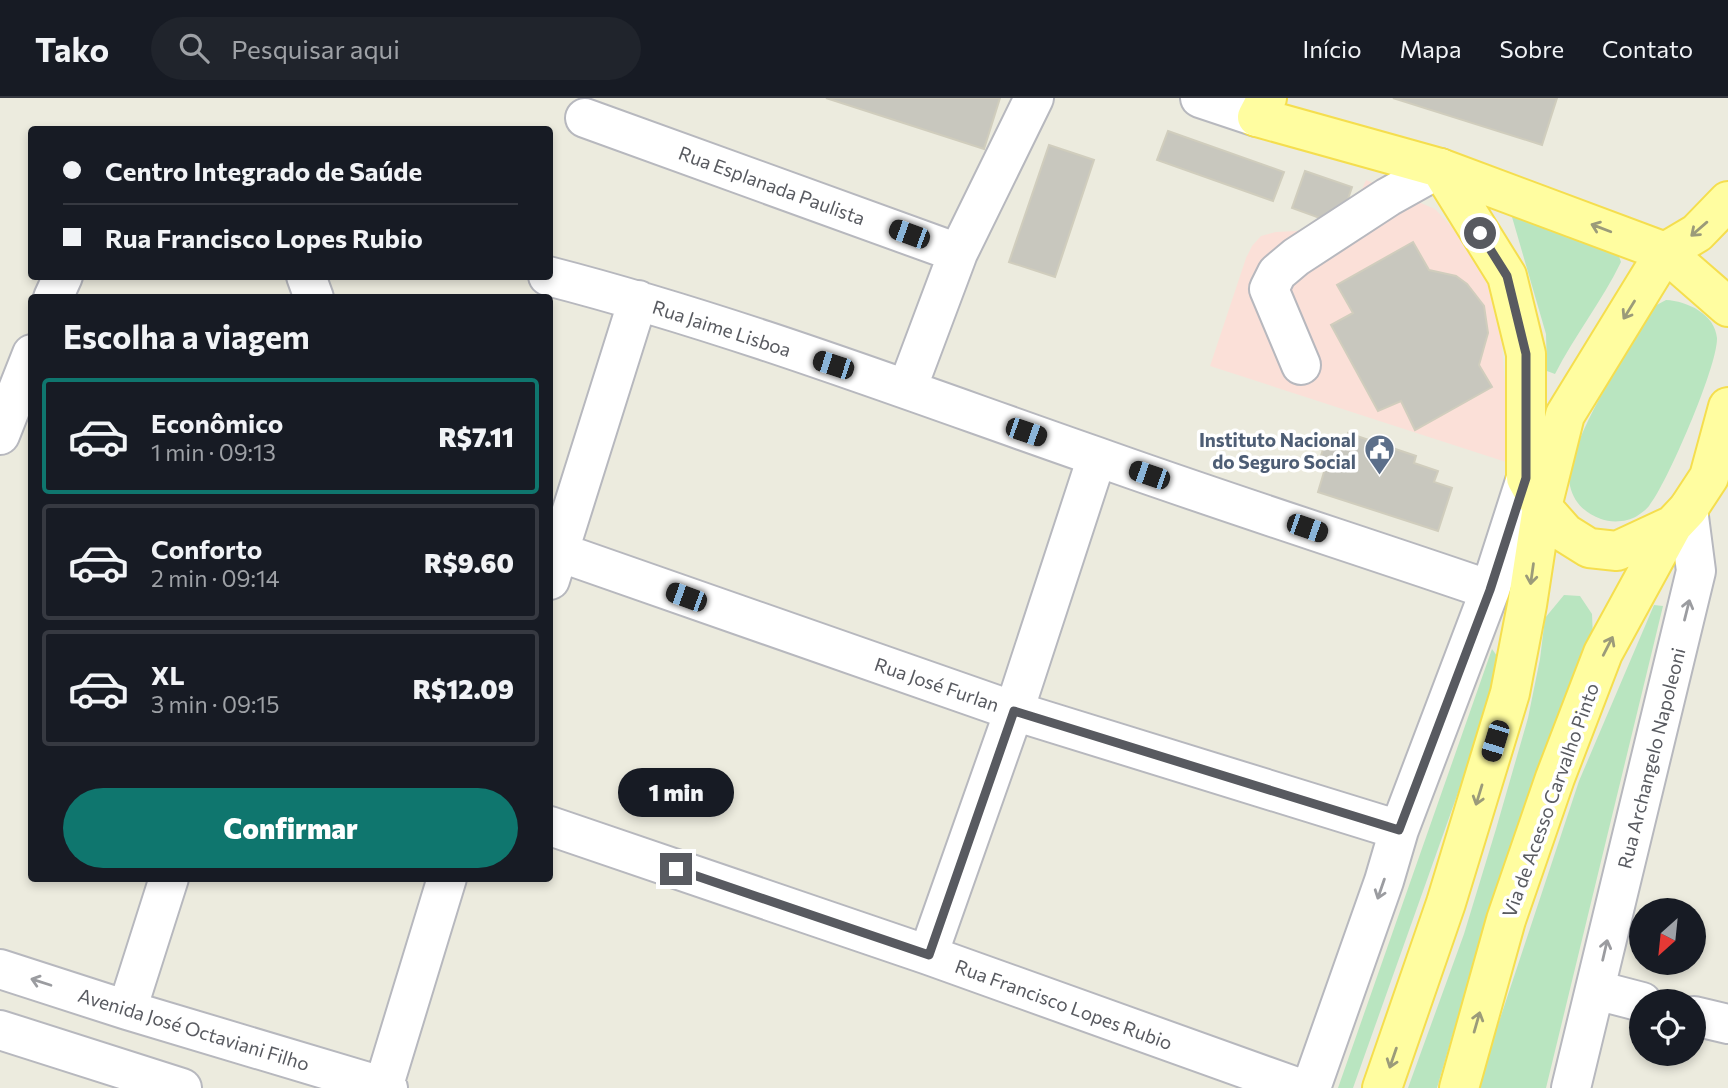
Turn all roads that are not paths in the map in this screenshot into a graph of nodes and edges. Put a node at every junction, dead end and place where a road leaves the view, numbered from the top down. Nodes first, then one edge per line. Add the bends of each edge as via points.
1 (1034, 98) edge
2 (1200, 98) edge
3 (1262, 107) edge
4 (586, 118) dead end
5 (1440, 168) junction
6 (1728, 201) edge
7 (1665, 252) junction
8 (958, 253) junction
9 (553, 277) edge
10 (638, 299) junction
11 (1728, 307) edge
12 (28, 364) edge
13 (1301, 365) dead end
14 (907, 389) junction
15 (1728, 407) edge
16 (0, 435) edge
17 (1097, 457) junction
18 (1718, 479) edge
19 (1534, 492) junction
20 (1681, 517) junction
21 (554, 566) edge
22 (1490, 590) junction
23 (1014, 711) junction
24 (553, 827) edge
25 (1399, 830) junction
26 (168, 882) edge
27 (446, 882) edge
28 (929, 955) junction
29 (0, 969) edge
30 (1595, 990) junction
31 (1629, 999) edge
32 (127, 1010) junction
33 (1706, 1019) edge
34 (1728, 1024) edge
35 (0, 1030) edge
36 (101, 1076) edge
37 (182, 1088) edge
38 (384, 1088) edge
39 (1299, 1088) edge
40 (1311, 1088) edge
41 (1382, 1088) edge
42 (1459, 1088) edge
43 (1571, 1088) edge

1 - 8 street
2 - 3 street
3 - 5 main road
4 - 8 street, Rua Esplanada Paulista
7 -> 5 main road
5 - 13 street via 1388,197 1277,273 1269,289
5 - 19 main road via 1507,276 1526,354
6 -> 7 main road via 1697,233
7 - 11 main road
7 -> 19 main road via 1565,415
8 - 14 street
9 - 10 street, Rua Jaime Lisboa
10 - 14 street, Rua Jaime Lisboa
10 - 21 street
12 - 16 street
14 - 17 street, Rua Jaime Lisboa
15 - 18 main road, Via de Acesso Carvalho Pinto
17 - 22 street, Rua Jaime Lisboa
17 - 23 street
18 - 20 main road, Via de Acesso Carvalho Pinto
19 - 20 main road via 1565,533 1589,548 1617,551
19 - 22 street
19 -> 41 main road via 1527,605 1510,693 1446,903
30 -> 20 street, Rua Archangelo Napoleoni via 1696,570
42 -> 20 main road, Via de Acesso Carvalho Pinto via 1506,920 1603,653
21 - 23 street, Rua José Furlan
22 - 25 street
23 - 25 street, Rua José Furlan
23 - 28 street
24 - 28 street, Rua Francisco Lopes Rubio
25 -> 40 street
26 - 32 street
27 - 38 street
28 - 39 street, Rua Francisco Lopes Rubio
32 -> 29 street, Avenida José Octaviani Filho
30 - 31 street
30 - 43 street, Rua Archangelo Napoleoni
32 - 38 street, Avenida José Octaviani Filho
33 - 34 street
35 - 36 street
36 - 37 street

